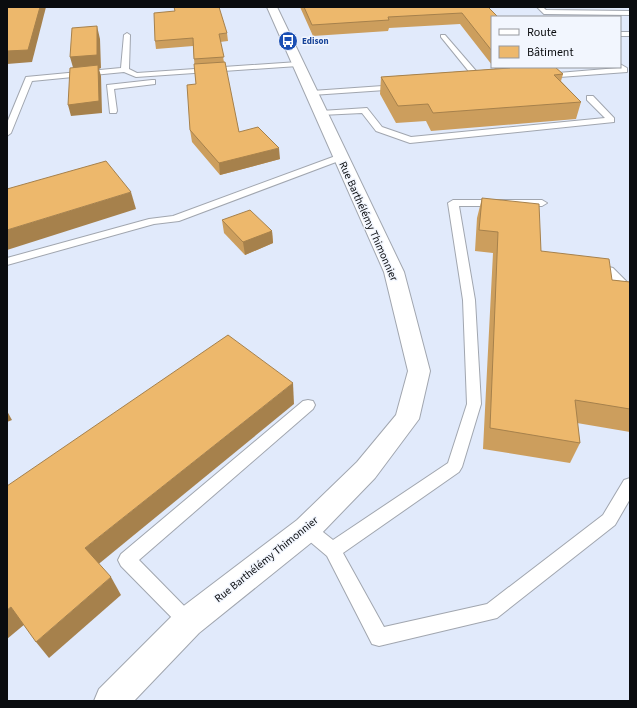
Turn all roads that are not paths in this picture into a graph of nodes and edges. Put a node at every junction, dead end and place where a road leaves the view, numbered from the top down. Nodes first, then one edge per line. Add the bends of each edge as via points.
1 (272, 7) edge
2 (540, 7) edge
3 (630, 13) edge
4 (127, 35) dead end
5 (443, 36) dead end
6 (298, 64) junction
7 (621, 67) edge
8 (125, 70) junction
9 (170, 73) junction
10 (541, 76) edge
11 (465, 82) edge
12 (404, 86) edge
13 (590, 98) dead end
14 (316, 103) junction
15 (113, 111) dead end
16 (7, 133) edge
17 (341, 157) junction
18 (542, 203) dead end
19 (7, 262) edge
20 (609, 271) edge
21 (630, 292) edge
22 (308, 404) dead end
23 (630, 485) edge
24 (307, 529) junction
25 (333, 550) junction
26 (188, 622) junction
27 (111, 701) edge

1 - 6 street, Rue Barthélémy Thimonnier
2 - 3 lane via 544,12
4 - 8 lane
5 - 11 lane via 484,81
6 - 9 lane
6 - 14 street, Rue Barthélémy Thimonnier
7 - 10 lane via 624,70
8 - 9 lane via 136,75
8 - 16 lane via 30,79
9 - 15 lane via 152,82 110,87
12 - 14 lane
13 - 14 lane via 611,120 410,140 378,129 364,110
14 - 17 street, Rue Barthélémy Thimonnier
17 - 19 lane via 175,219 153,220
17 - 24 street, Rue Barthélémy Thimonnier via 394,272 420,371 407,419 366,470
18 - 25 lane via 453,203 469,300 474,404 454,467
20 - 21 lane
22 - 26 lane via 127,560
23 - 25 lane via 609,520 491,612 379,637
24 - 25 lane
24 - 26 street, Rue Barthélémy Thimonnier
26 - 27 street, Rue Barthélémy Thimonnier

